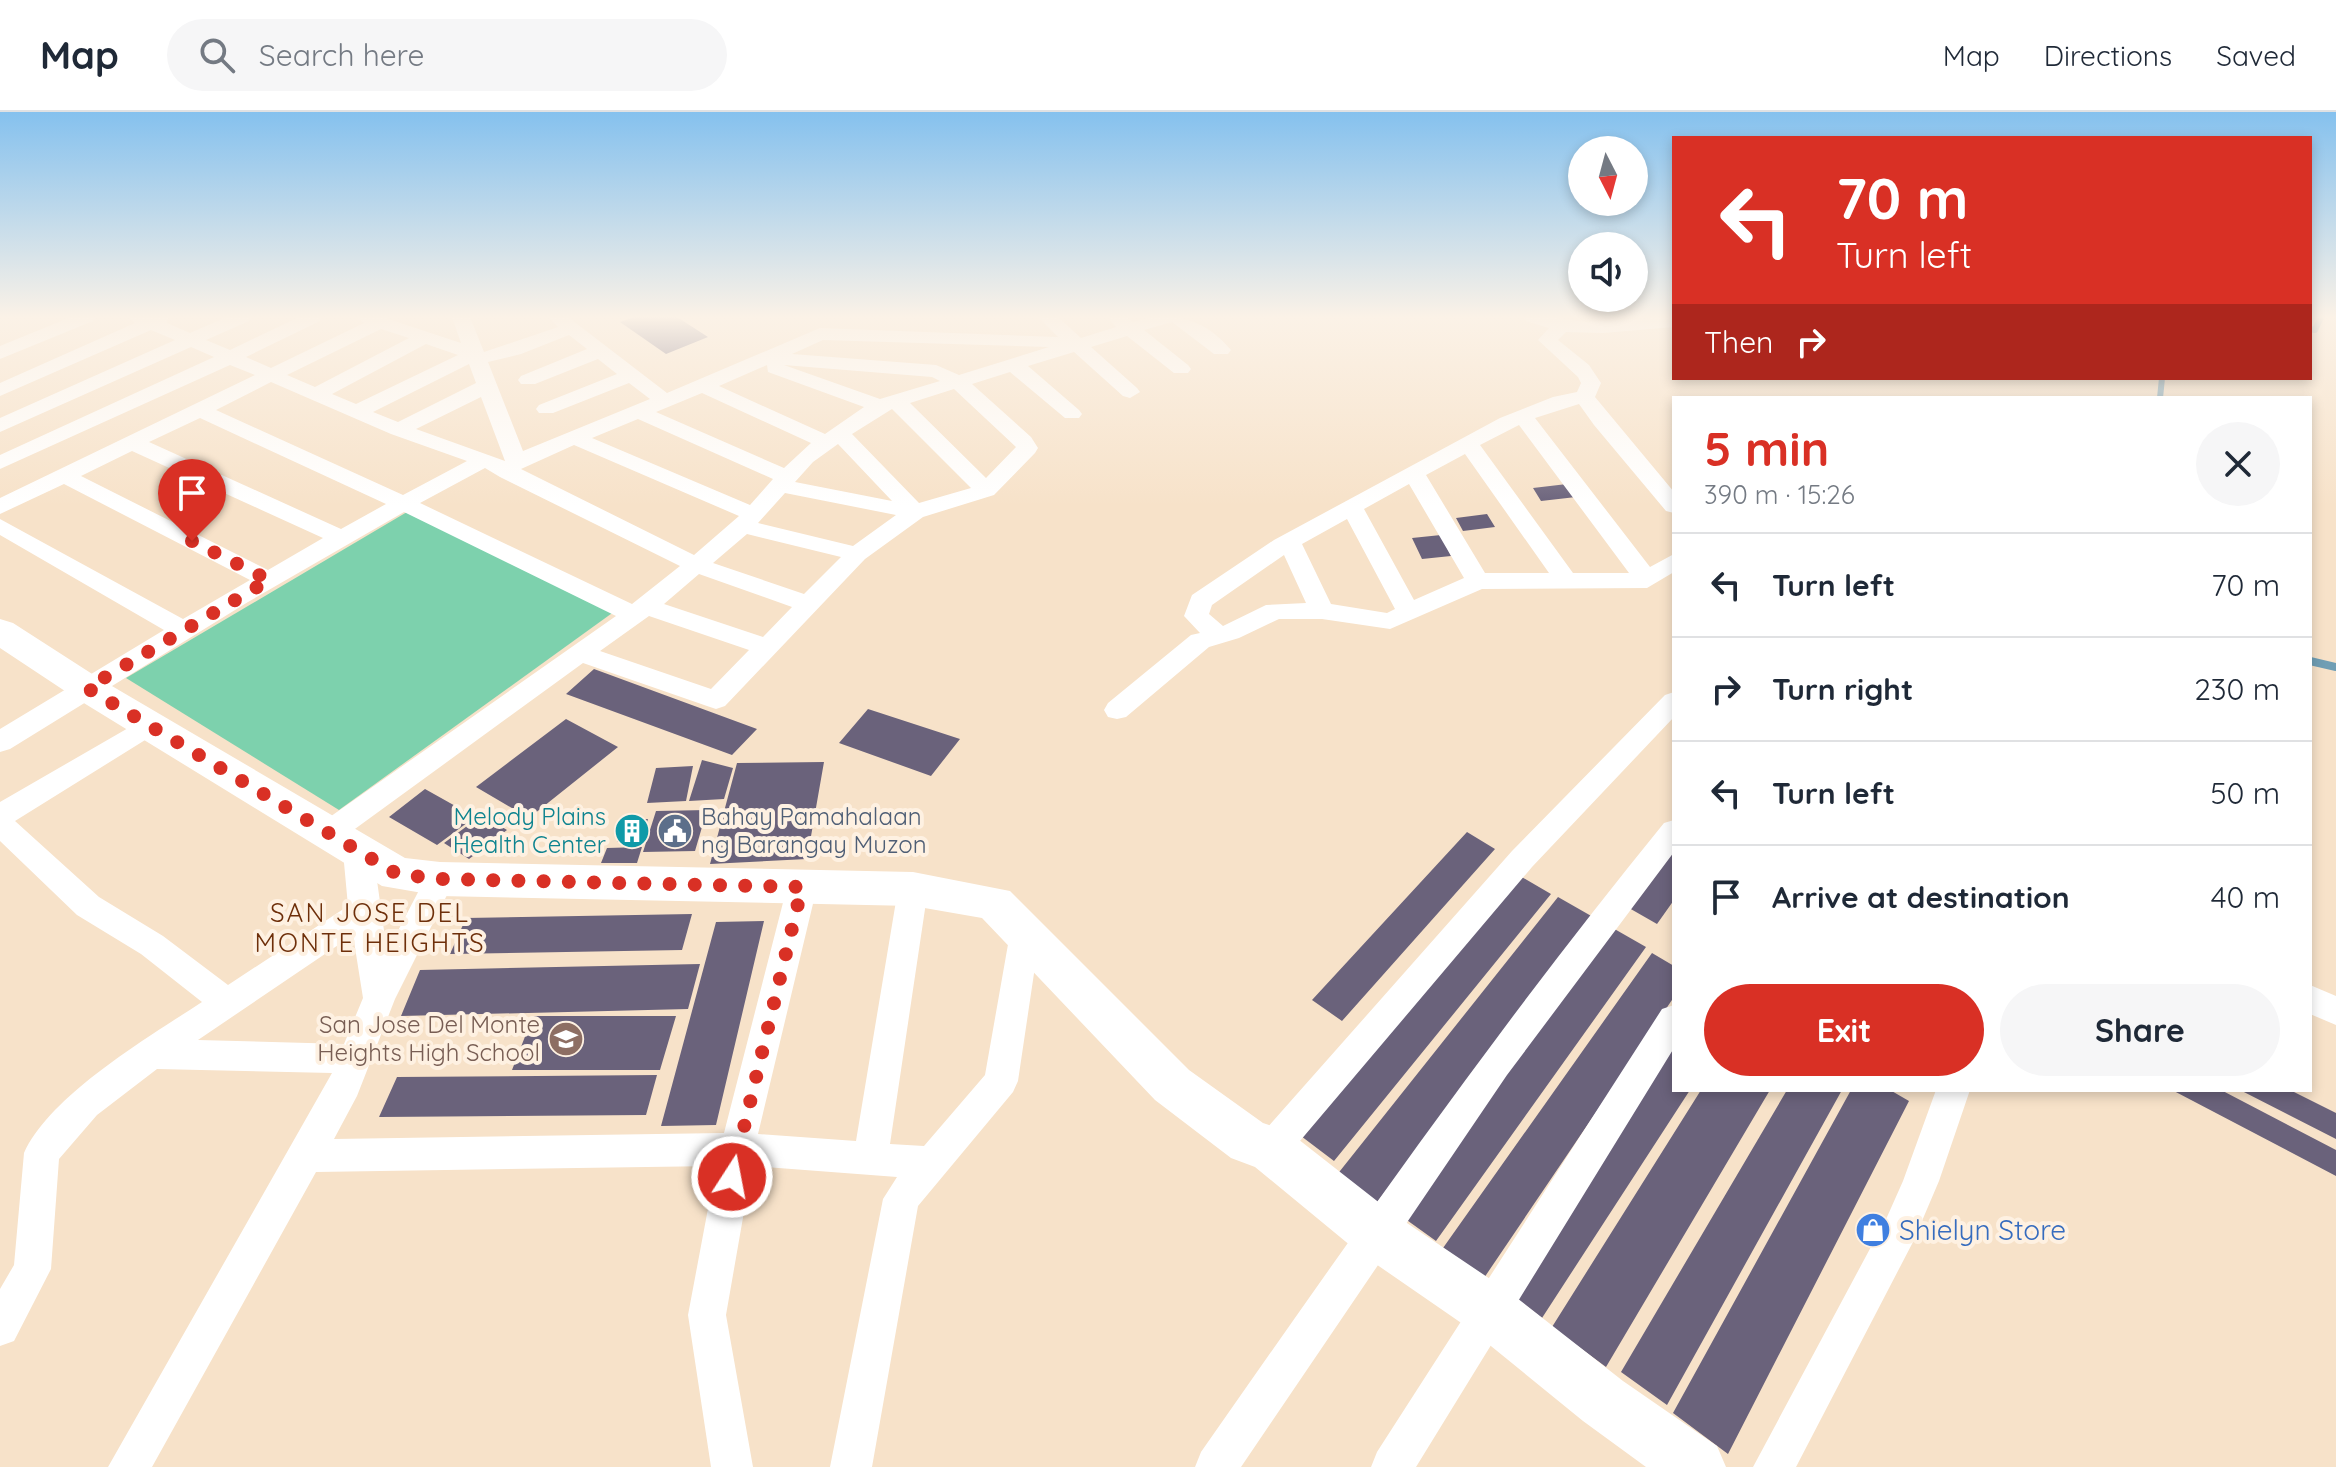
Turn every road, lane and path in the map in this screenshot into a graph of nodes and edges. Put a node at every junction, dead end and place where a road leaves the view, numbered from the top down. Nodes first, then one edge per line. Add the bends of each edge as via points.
1 (21, 380) edge
2 (102, 380) edge
3 (180, 380) edge
4 (262, 380) edge
5 (285, 380) edge
6 (343, 380) edge
7 (425, 380) edge
8 (485, 380) edge
9 (618, 380) edge
10 (641, 380) edge
11 (717, 380) edge
12 (820, 380) edge
13 (954, 380) edge
14 (963, 380) edge
15 (1032, 380) edge
16 (1117, 380) edge
17 (1590, 380) edge
18 (958, 382) junction
19 (487, 386) junction
20 (704, 386) junction
21 (0, 390) edge
22 (1130, 392) dead end
23 (317, 394) junction
24 (1585, 397) junction
25 (665, 401) junction
26 (888, 404) junction
27 (546, 409) dead end
28 (200, 410) junction
29 (357, 412) junction
30 (640, 412) junction
31 (1072, 414) dead end
32 (1523, 416) junction
33 (0, 426) edge
34 (398, 430) junction
35 (575, 438) junction
36 (833, 438) junction
37 (133, 443) junction
38 (1469, 444) junction
39 (485, 460) junction
40 (0, 463) edge
41 (512, 467) junction
42 (1414, 474) junction
43 (64, 476) junction
44 (783, 481) junction
45 (986, 490) junction
46 (401, 504) junction
47 (1672, 504) edge
48 (0, 507) edge
49 (1352, 507) junction
50 (915, 512) junction
51 (748, 520) junction
52 (0, 526) edge
53 (342, 538) junction
54 (1289, 541) junction
55 (857, 554) junction
56 (1672, 562) edge
57 (694, 564) junction
58 (269, 580) junction
59 (1566, 580) junction
60 (1647, 580) junction
61 (1478, 581) junction
62 (810, 605) junction
63 (640, 610) junction
64 (1322, 611) junction
65 (1409, 613) junction
66 (184, 630) junction
67 (0, 631) edge
68 (1217, 634) junction
69 (767, 647) junction
70 (580, 653) junction
71 (87, 688) junction
72 (1672, 703) edge
73 (1117, 710) dead end
74 (149, 725) junction
75 (0, 742) edge
76 (0, 816) edge
77 (0, 824) edge
78 (1672, 833) edge
79 (343, 843) junction
80 (440, 879) junction
81 (802, 887) junction
82 (913, 889) junction
83 (364, 911) junction
84 (1025, 933) junction
85 (379, 998) junction
86 (2312, 1000) edge
87 (227, 1003) junction
88 (2336, 1011) edge
89 (1672, 1022) edge
90 (151, 1054) junction
91 (355, 1059) junction
92 (1952, 1092) edge
93 (737, 1149) junction
94 (1271, 1149) junction
95 (303, 1156) junction
96 (870, 1160) junction
97 (930, 1163) junction
98 (1376, 1233) junction
99 (1489, 1310) junction
100 (0, 1327) edge
101 (129, 1467) edge
102 (732, 1467) edge
103 (851, 1467) edge
104 (1216, 1467) edge
105 (1392, 1467) edge
106 (1696, 1467) edge
107 (1774, 1467) edge

1 - 21 street
2 - 33 street
3 - 40 street
4 - 28 street
5 - 23 street
6 - 23 street
7 - 29 street
8 - 19 street
9 - 27 street
10 - 25 street
11 - 20 street
12 - 26 street
13 - 18 street
14 - 18 street
15 - 31 street
16 - 22 street
17 - 24 street
18 - 26 street
18 - 45 street via 1027,445
19 - 34 street
19 - 41 street
20 - 25 street
20 - 36 street
23 - 29 street
24 - 32 street
24 - 47 street
25 - 30 street
26 - 36 street
26 - 45 street
28 - 37 street
28 - 46 street
29 - 34 street
30 - 35 street
30 - 44 street
32 - 38 street
32 - 60 street
34 - 39 street
35 - 41 street
35 - 51 street
36 - 44 street
36 - 50 street
37 - 43 street
37 - 53 street
38 - 42 street
38 - 59 street
39 - 41 street
39 - 46 street
41 - 57 street
42 - 49 street
42 - 61 street
43 - 48 street
43 - 58 street
44 - 50 street
44 - 51 street
45 - 50 street
46 - 53 street
46 - 63 street
49 - 54 street
49 - 65 street
50 - 55 street
51 - 55 street
51 - 57 street
52 - 66 street
53 - 58 street
54 - 64 street
54 - 68 street via 1201,601 1196,616
55 - 62 street
56 - 60 street
57 - 62 street
57 - 63 street
58 - 66 street
59 - 60 street
59 - 61 street
61 - 65 street
62 - 69 street
63 - 69 street
63 - 70 street
64 - 65 street via 1390,621
64 - 68 street via 1275,611
66 - 71 street
67 - 71 street
68 - 73 street via 1200,641
69 - 70 street via 716,700
70 - 79 street
71 - 74 street
71 - 75 street
72 - 94 street via 1522,859
74 - 76 street
74 - 79 street
77 - 87 street via 88,906 152,945
78 - 98 street via 1610,910
79 - 80 street via 397,874
79 - 83 street
80 - 81 street
80 - 85 street
81 - 82 street
81 - 93 street
82 - 84 street via 995,903
82 - 96 street
83 - 85 street
83 - 87 street
84 - 94 street via 1172,1085 1249,1142
84 - 97 street via 1001,1081
85 - 91 street
86 - 88 street
87 - 90 street
89 - 99 street
90 - 91 street
90 - 100 street via 85,1104 42,1153 32,1269
91 - 95 street via 340,1096
92 - 107 street via 1918,1191
93 - 95 street
93 - 96 street
93 - 102 street via 707,1315
94 - 98 street
95 - 101 street
96 - 97 street
97 - 103 street via 901,1199
98 - 99 street
98 - 104 street
99 - 105 street
99 - 106 street

